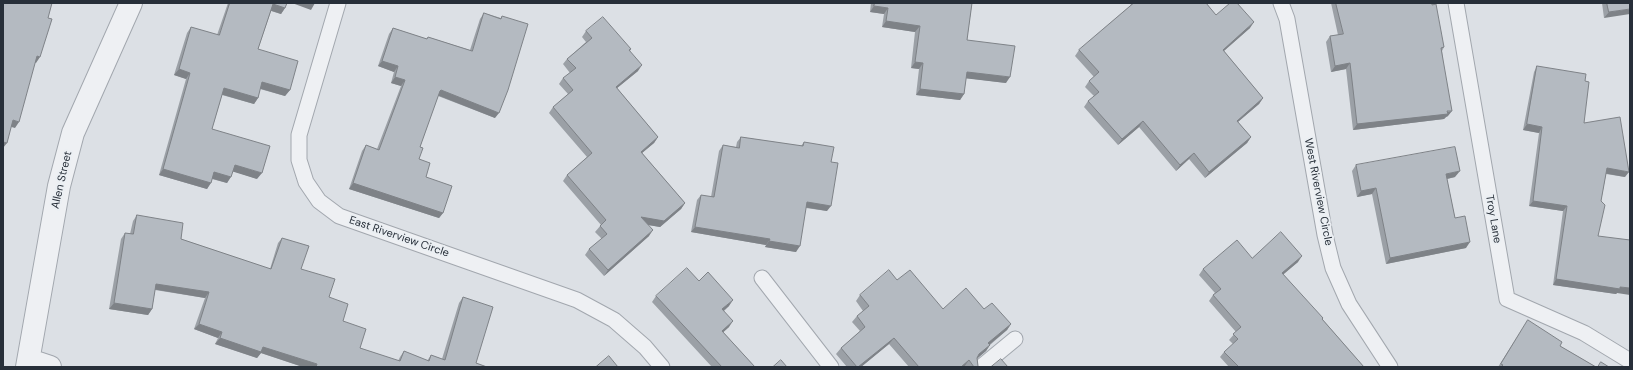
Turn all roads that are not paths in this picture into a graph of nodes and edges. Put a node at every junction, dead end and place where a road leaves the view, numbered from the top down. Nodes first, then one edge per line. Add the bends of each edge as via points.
1 (131, 3) edge
2 (338, 3) edge
3 (1281, 3) edge
4 (1456, 3) edge
5 (762, 278) dead end
6 (1015, 339) dead end
7 (1630, 361) edge
8 (28, 363) edge
9 (50, 367) edge
10 (662, 367) edge
11 (831, 367) edge
12 (981, 367) edge
13 (1390, 367) edge

1 - 8 street, Allen Street via 73,132 59,186
2 - 10 lane, East Riverview Circle via 299,135 299,160 306,182 319,201 339,216 577,300 614,320
3 - 13 lane, West Riverview Circle via 1287,19 1325,235 1334,268 1349,304
4 - 7 lane, Troy Lane via 1506,299 1584,334
5 - 11 lane
6 - 12 lane
8 - 9 street

